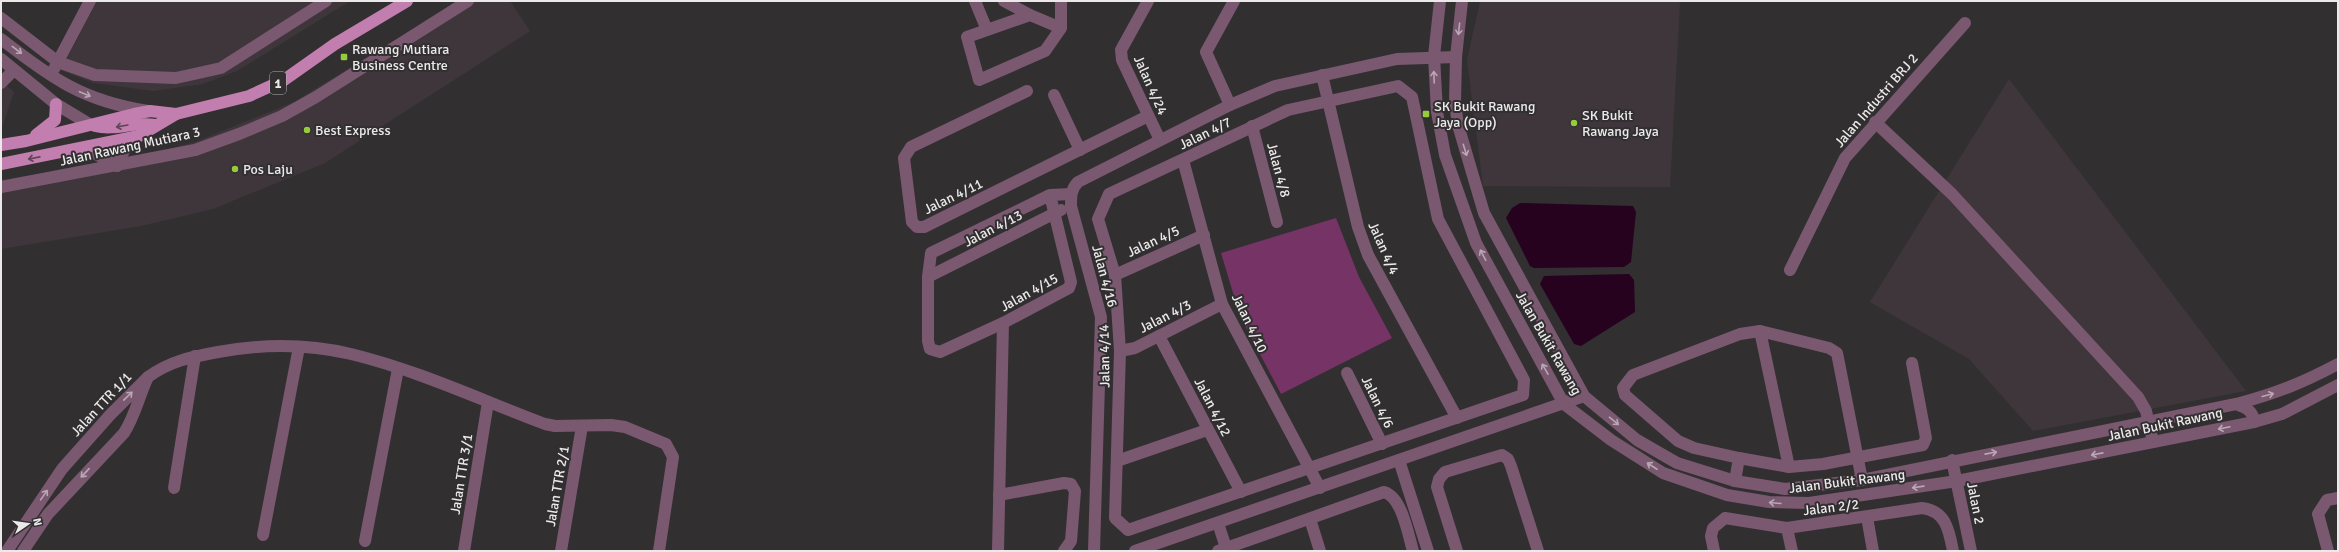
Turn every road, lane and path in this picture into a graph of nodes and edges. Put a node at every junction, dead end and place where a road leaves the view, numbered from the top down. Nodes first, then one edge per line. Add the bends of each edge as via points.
1 (90, 1) edge
2 (326, 1) edge
3 (407, 1) edge
4 (468, 1) edge
5 (975, 1) edge
6 (1004, 1) edge
7 (1061, 1) edge
8 (1148, 1) edge
9 (1234, 1) edge
10 (1440, 1) edge
11 (1462, 1) edge
12 (1030, 16) junction
13 (1, 18) edge
14 (1965, 23) dead end
15 (1061, 28) junction
16 (987, 30) junction
17 (1, 39) edge
18 (1434, 56) junction
19 (1456, 57) junction
20 (1, 59) edge
21 (58, 62) junction
22 (14, 70) junction
23 (1322, 75) junction
24 (50, 77) junction
25 (27, 81) junction
26 (1, 83) edge
27 (1026, 91) dead end
28 (1054, 94) dead end
29 (1328, 100) junction
30 (56, 104) junction
31 (1230, 105) junction
32 (150, 111) junction
33 (176, 114) junction
34 (1148, 116) junction
35 (1875, 122) junction
36 (89, 124) junction
37 (155, 125) junction
38 (1252, 126) junction
39 (139, 136) junction
40 (1160, 140) junction
41 (26, 141) junction
42 (1, 145) edge
43 (77, 149) junction
44 (1080, 150) junction
45 (1183, 160) junction
46 (1, 164) edge
47 (117, 166) junction
48 (1, 187) edge
49 (1050, 195) junction
50 (1071, 200) junction
51 (1103, 206) joint
52 (1054, 213) junction
53 (1277, 222) dead end
54 (1204, 234) junction
55 (1790, 270) dead end
56 (1115, 275) junction
57 (928, 277) junction
58 (1222, 304) junction
59 (1003, 323) junction
60 (1760, 331) junction
61 (1159, 336) junction
62 (299, 348) junction
63 (196, 356) junction
64 (1120, 356) junction
65 (1100, 361) junction
66 (1912, 363) dead end
67 (2338, 364) edge
68 (398, 370) junction
69 (1347, 373) dead end
70 (148, 377) junction
71 (2338, 385) edge
72 (1584, 396) junction
73 (488, 402) junction
74 (1564, 404) junction
75 (2236, 404) junction
76 (1457, 418) junction
77 (2148, 421) junction
78 (2254, 422) junction
79 (582, 426) junction
80 (1207, 430) junction
81 (2153, 442) junction
82 (83, 444) junction
83 (1382, 444) junction
84 (1859, 457) junction
85 (1739, 458) junction
86 (98, 459) junction
87 (1117, 460) junction
88 (1399, 460) junction
89 (1952, 460) junction
90 (1789, 467) junction
91 (1310, 469) junction
92 (1862, 480) junction
93 (1735, 481) junction
94 (1957, 481) junction
95 (174, 488) dead end
96 (1320, 488) junction
97 (1241, 492) junction
98 (999, 496) junction
99 (2338, 498) edge
100 (1867, 517) junction
101 (1310, 519) junction
102 (1218, 522) junction
103 (1787, 528) junction
104 (19, 532) junction
105 (263, 535) dead end
106 (30, 538) junction
107 (365, 541) dead end
108 (1224, 550) edge
109 (7, 551) edge
110 (23, 551) edge
111 (464, 551) edge
112 (561, 551) edge
113 (659, 551) edge
114 (998, 551) edge
115 (1064, 551) edge
116 (1094, 551) edge
117 (1135, 551) edge
118 (1320, 551) edge
119 (1413, 551) edge
120 (1428, 551) edge
121 (1457, 551) edge
122 (1538, 551) edge
123 (1714, 551) edge
124 (1792, 551) edge
125 (1873, 551) edge
126 (1953, 551) edge
127 (1971, 551) edge
128 (2328, 551) edge

1 - 21 street
2 - 21 street via 221,68 176,78 95,75
3 - 33 main road, 1 via 335,44 284,80 249,96
4 - 47 street, Jalan Rawang Mutiara 3 via 282,116 195,150
5 - 16 street
6 - 12 street
7 - 15 street
8 - 34 street, Jalan 4/24 via 1121,50 1122,60
9 - 31 street via 1206,52
10 - 18 street, Jalan Bukit Rawang
11 -> 19 street, Jalan Bukit Rawang
12 - 15 street
12 - 16 street
13 - 21 street
14 - 35 street, Jalan Industri BRJ 2
15 - 16 street via 1045,51 979,80 967,37
17 -> 24 street
18 - 19 street
18 - 23 street via 1397,59
74 -> 18 street, Jalan Bukit Rawang via 1476,243 1464,213 1445,155 1435,102
19 -> 72 street, Jalan Bukit Rawang via 1458,125 1484,213
20 - 22 street
21 - 24 street
22 - 25 street
22 - 26 street
23 - 29 street, Jalan 4/4
23 - 31 street via 1275,86
24 - 25 street
24 - 30 street
24 -> 32 street via 85,95 113,104
25 - 30 street
27 - 44 street, Jalan 4/11 via 911,147 904,158 912,222 917,227 924,227
28 - 44 street
29 - 38 street, Jalan 4/7 via 1288,110
29 - 76 street, Jalan 4/4 via 1358,227 1368,255
29 - 76 street, Jalan 4/7 via 1398,86 1412,97 1438,219 1524,380 1523,395
30 - 36 street
30 - 41 main road via 56,115 52,124
31 - 40 street
32 - 33 main road, 1
32 - 36 main road, 1
33 - 37 main road, 1
34 - 40 street, Jalan 4/24
34 - 44 street, Jalan 4/11
35 - 55 street, Jalan Industri BRJ 2 via 1845,158
35 - 77 street via 1952,194 2138,397
37 -> 36 main road via 143,122 114,128
36 - 41 main road, 1
37 - 39 main road, 1
38 - 45 street, Jalan 4/7
38 - 53 street, Jalan 4/8
39 - 43 main road, 1
39 - 47 street via 128,144
40 - 50 street via 1078,182
41 - 42 main road, 1
43 -> 46 main road, 1
43 - 47 street via 94,153
45 - 51 street, Jalan 4/7 via 1109,194
45 - 54 street, Jalan 4/10
47 - 48 street, Jalan Rawang Mutiara 3
49 - 50 street
49 - 52 street, Jalan 4/15
49 - 57 street via 931,253
50 - 52 street, Jalan 4/13
50 - 65 street, Jalan 4/16 via 1101,317
51 - 56 street, Jalan 4/14 via 1098,219
52 - 57 street, Jalan 4/13
52 - 59 street, Jalan 4/15 via 1070,286
54 - 56 street, Jalan 4/5
54 - 58 street, Jalan 4/10
56 - 64 street, Jalan 4/14
57 - 59 street, Jalan 4/15 via 930,349 940,352
58 - 61 street, Jalan 4/3
58 - 91 street, Jalan 4/10
59 - 98 street
60 - 84 street via 1829,348 1837,353
60 - 85 street via 1727,339 1633,375 1623,388 1625,396 1678,441 1694,448
60 - 90 street
61 - 64 street, Jalan 4/3
61 - 80 street, Jalan 4/12
62 - 63 street via 232,350
62 - 68 street via 351,354
62 - 105 street
63 - 70 street via 166,364
63 - 95 street
64 - 65 street, Jalan 4/3
64 - 87 street, Jalan 4/14
65 - 116 street, Jalan 4/16
66 - 84 street via 1925,443
75 -> 67 street, Jalan Bukit Rawang via 2298,385
68 - 73 street
68 - 107 street
69 - 83 street, Jalan 4/6
82 -> 70 street, Jalan TTR 1/1
70 - 86 street, Jalan TTR 1/1 via 138,396 133,419 124,433
71 - 78 street, Jalan Bukit Rawang via 2282,414
72 - 74 street
72 -> 93 street, Jalan Bukit Rawang via 1637,440 1677,463
73 - 79 street via 545,424
73 - 111 street, Jalan TTR 3/1
74 - 88 street
94 -> 74 street, Jalan Bukit Rawang via 1809,503 1769,502 1727,495 1663,473 1611,440
75 - 77 street, Jalan Bukit Rawang
75 - 78 street via 2249,409
76 - 83 street
77 - 81 street
89 -> 77 street, Jalan Bukit Rawang
78 -> 81 street, Jalan Bukit Rawang
79 - 112 street, Jalan TTR 2/1
79 - 113 street via 625,427 666,444 670,449 673,456 672,471
80 - 87 street
80 - 97 street, Jalan 4/12
81 -> 94 street, Jalan Bukit Rawang
82 - 86 street
104 -> 82 street, Jalan TTR 1/1 via 62,469
83 - 91 street
84 - 90 street
84 - 92 street
85 - 90 street
85 - 93 street
86 -> 106 street, Jalan TTR 1/1 via 48,514
87 - 97 street, Jalan 4/14 via 1115,518 1128,530
88 - 96 street
88 - 120 street
89 - 92 street, Jalan Bukit Rawang
89 - 94 street, Jalan 2
91 - 96 street, Jalan 4/10
91 - 97 street
92 - 93 street, Jalan Bukit Rawang via 1785,489
94 - 127 street, Jalan 2
96 - 102 street
98 - 114 street
98 - 115 street via 1064,482 1071,484 1075,491 1071,541
99 - 128 street via 2327,500 2318,514
100 - 103 street, Jalan 2/2
100 - 125 street
100 - 126 street, Jalan 2/2 via 1922,508 1931,510 1942,517 1948,526
101 - 108 street
101 - 118 street
101 - 119 street via 1384,492 1391,494 1397,502
102 - 108 street
102 - 117 street
103 - 123 street, Jalan 2/2 via 1725,518 1712,528
103 - 124 street
104 - 106 street
104 - 109 street, Jalan TTR 1/1
106 - 110 street, Jalan TTR 1/1
121 - 122 street via 1437,487 1439,479 1445,472 1502,455 1508,459

